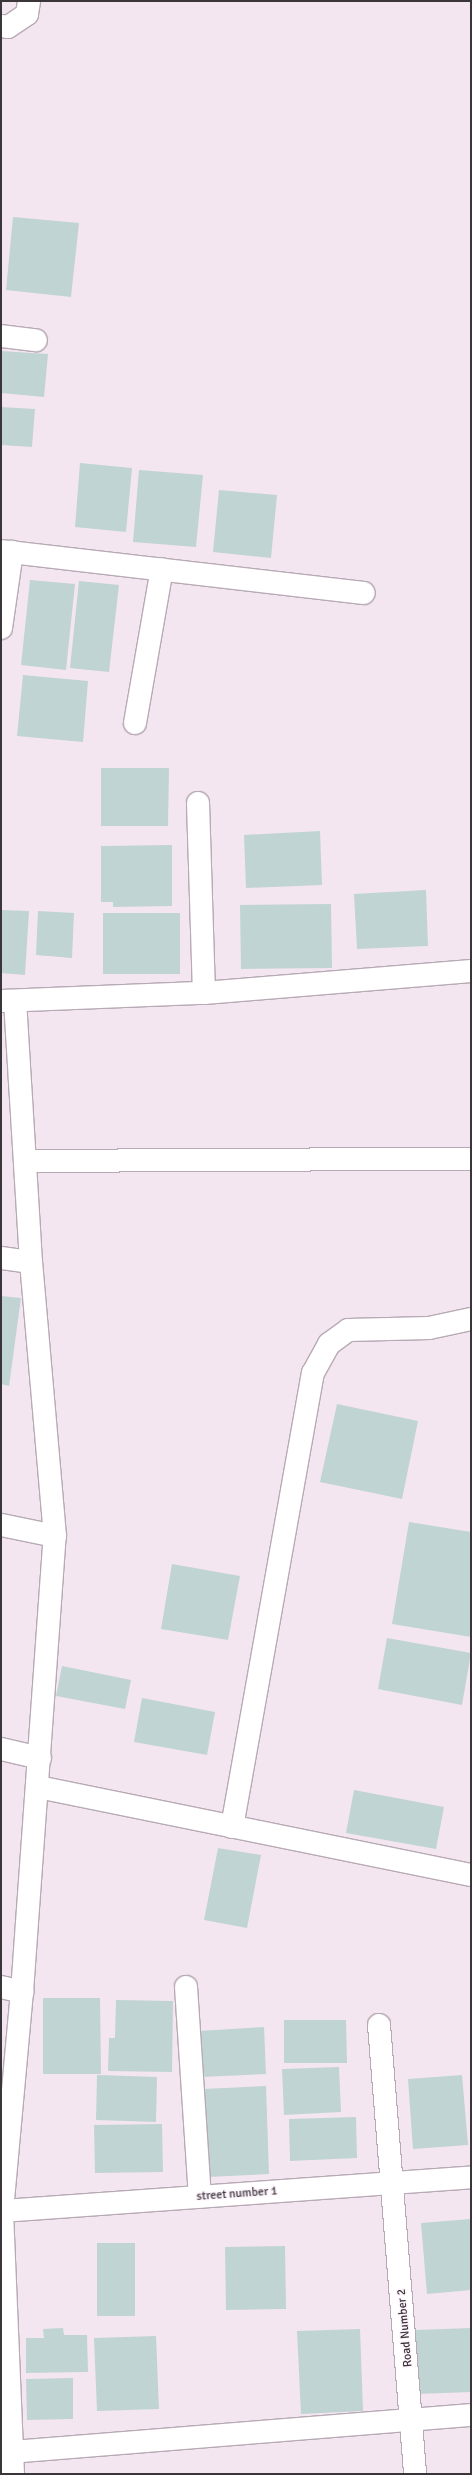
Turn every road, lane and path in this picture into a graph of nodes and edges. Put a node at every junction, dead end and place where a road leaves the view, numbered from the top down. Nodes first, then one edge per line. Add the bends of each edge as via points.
1 (29, 1) edge
2 (1, 26) edge
3 (1, 336) edge
4 (36, 340) dead end
5 (7, 552) edge
6 (162, 569) junction
7 (364, 593) dead end
8 (1, 628) edge
9 (134, 722) dead end
10 (198, 803) dead end
11 (471, 971) edge
12 (204, 993) junction
13 (8, 1001) edge
14 (471, 1159) edge
15 (25, 1161) junction
16 (1, 1258) edge
17 (31, 1262) junction
18 (471, 1319) edge
19 (1, 1525) edge
20 (55, 1536) junction
21 (1, 1748) edge
22 (40, 1758) junction
23 (38, 1787) junction
24 (232, 1827) junction
25 (471, 1875) edge
26 (186, 1986) dead end
27 (1, 1987) edge
28 (22, 1992) junction
29 (379, 2025) dead end
30 (471, 2177) edge
31 (393, 2183) junction
32 (200, 2197) junction
33 (2, 2211) junction
34 (471, 2415) edge
35 (412, 2421) junction
36 (11, 2452) junction
37 (13, 2474) edge
38 (415, 2474) edge

1 - 2 street via 27,14 8,26
3 - 4 street
5 - 6 street
5 - 8 street
6 - 7 street
6 - 9 street
10 - 12 street
11 - 12 street
12 - 13 street
13 - 15 street
14 - 15 street
15 - 17 street
16 - 17 street
17 - 20 street
18 - 24 street via 430,1328 348,1330 329,1344 313,1373
19 - 20 street
20 - 22 street
21 - 22 street
22 - 23 street
23 - 24 street
23 - 28 street
24 - 25 street
26 - 32 street
27 - 28 street
28 - 33 street
29 - 31 street, Road Number 2
30 - 31 street, street number 1
31 - 32 street, street number 1
31 - 35 street, Road Number 2
32 - 33 street, street number 1
33 - 36 street
34 - 35 street
35 - 36 street
35 - 38 street, Road Number 2
36 - 37 street

